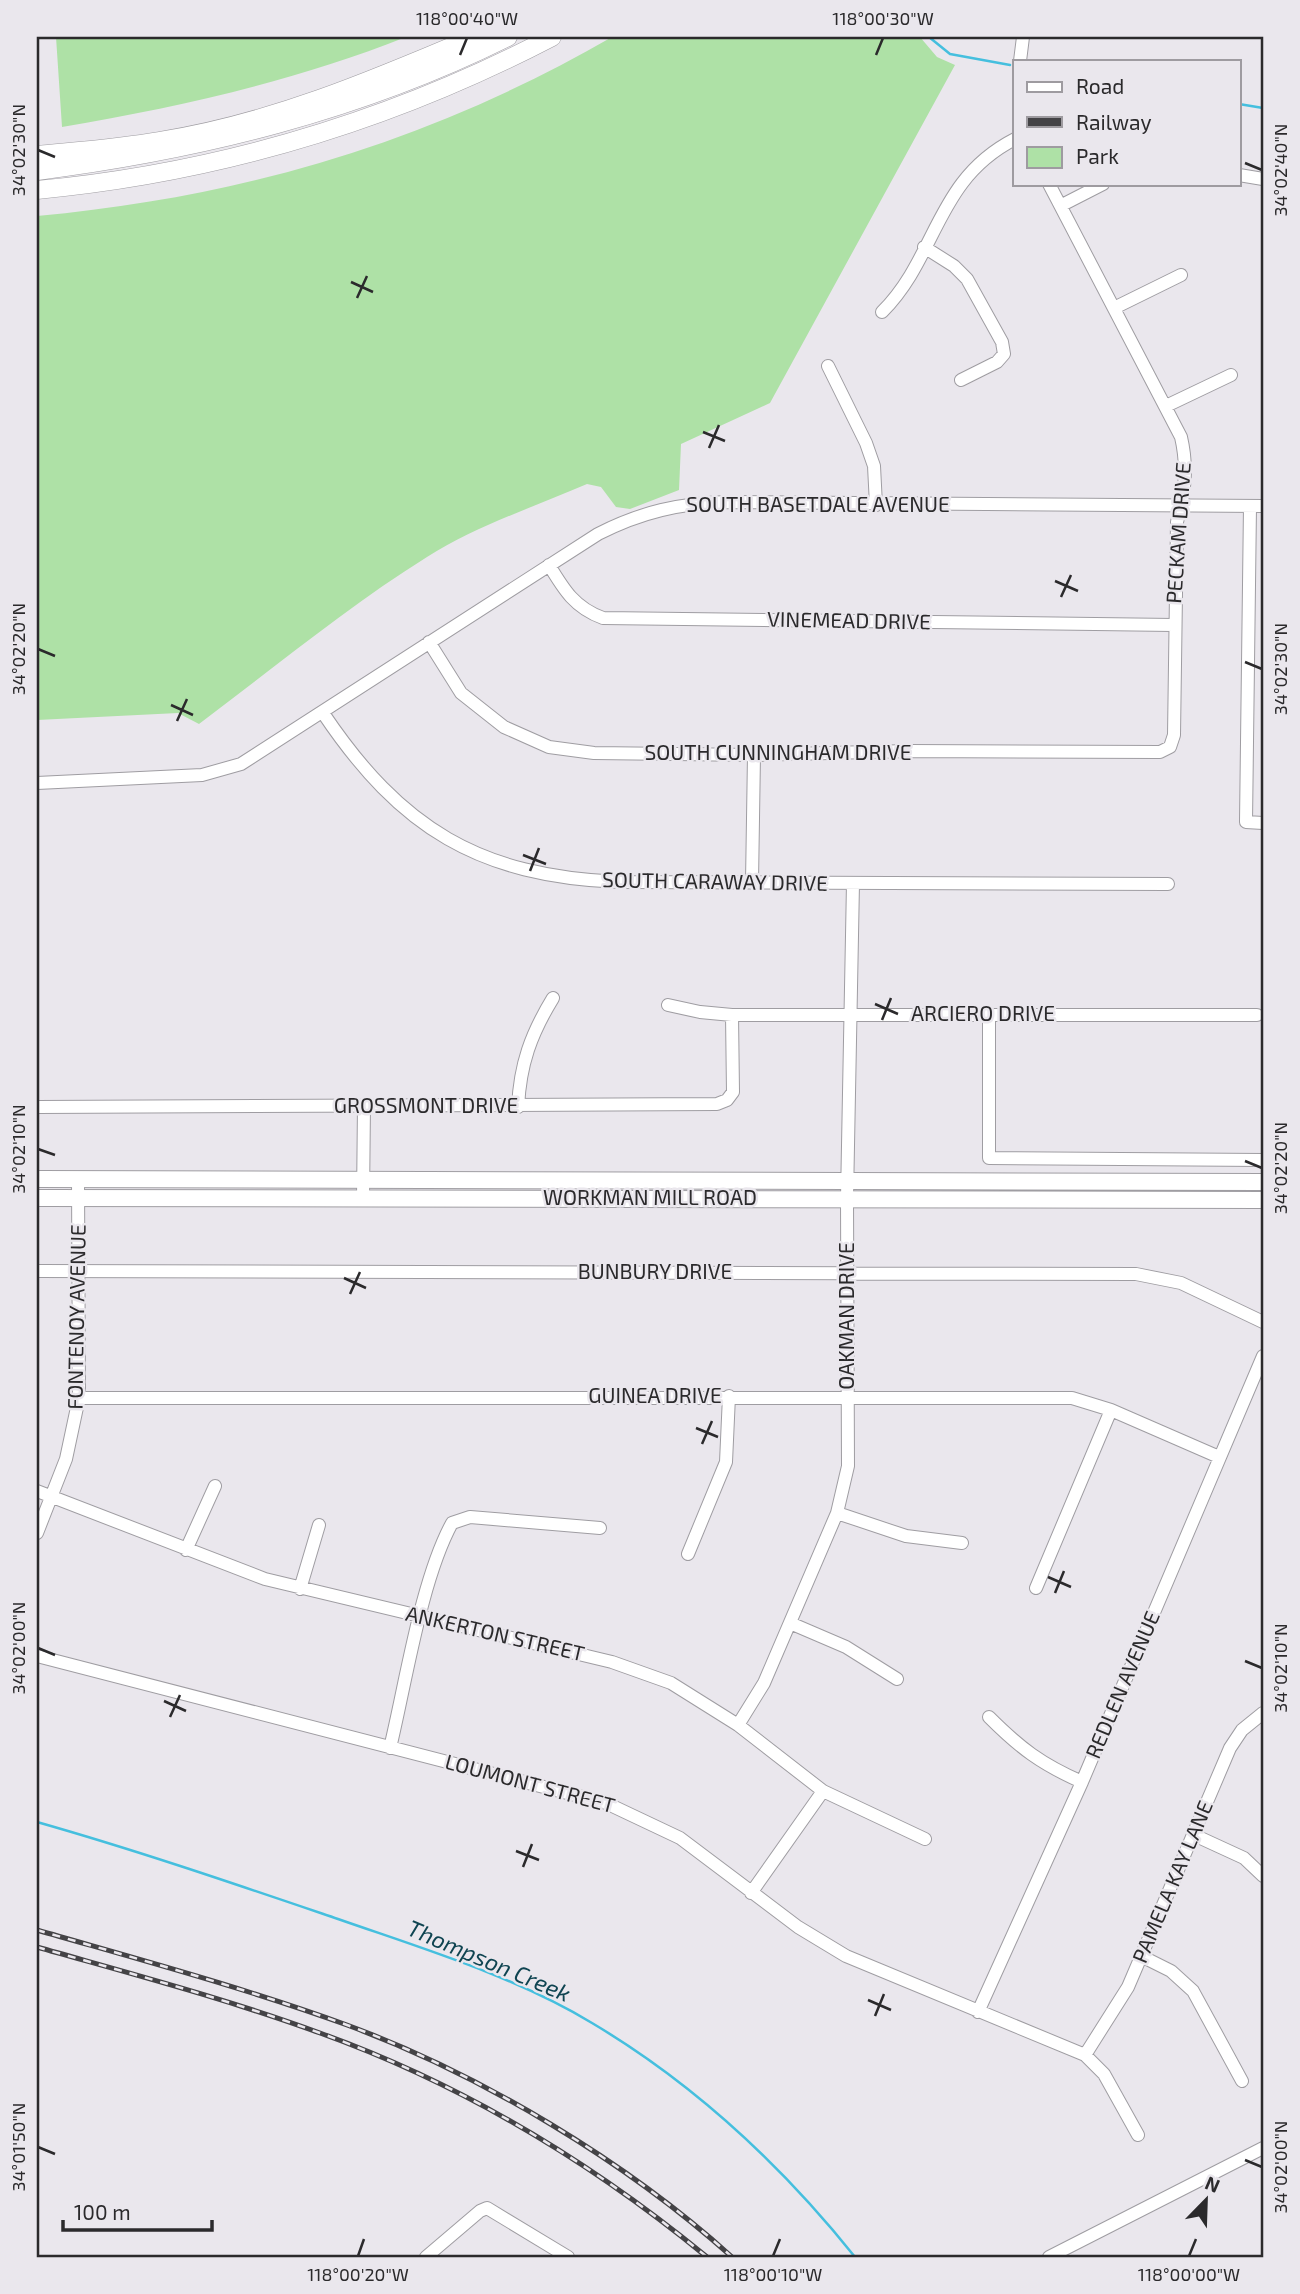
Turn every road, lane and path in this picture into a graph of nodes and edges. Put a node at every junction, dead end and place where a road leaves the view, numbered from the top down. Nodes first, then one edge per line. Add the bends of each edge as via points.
1 (474, 37) edge
2 (508, 37) edge
3 (531, 37) edge
4 (552, 37) edge
5 (1023, 37) edge
6 (1020, 60) edge
7 (1013, 140) edge
8 (37, 155) edge
9 (37, 171) edge
10 (1240, 175) edge
11 (1263, 179) edge
12 (37, 181) edge
13 (1050, 186) edge
14 (1099, 186) edge
15 (37, 190) edge
16 (1062, 205) junction
17 (924, 247) junction
18 (1181, 275) dead end
19 (1114, 308) junction
20 (881, 312) dead end
21 (828, 366) dead end
22 (1231, 375) dead end
23 (961, 380) dead end
24 (1166, 406) junction
25 (876, 505) junction
26 (1181, 505) junction
27 (1256, 506) edge
28 (1249, 558) junction
29 (1263, 558) edge
30 (549, 565) junction
31 (1174, 625) junction
32 (429, 642) junction
33 (323, 713) junction
34 (1170, 747) joint
35 (754, 755) junction
36 (37, 783) edge
37 (1263, 823) edge
38 (752, 883) junction
39 (853, 883) junction
40 (1168, 884) dead end
41 (553, 998) dead end
42 (668, 1005) dead end
43 (989, 1014) junction
44 (733, 1015) junction
45 (852, 1015) junction
46 (1257, 1015) dead end
47 (363, 1105) junction
48 (37, 1107) edge
49 (518, 1107) junction
50 (1263, 1160) edge
51 (37, 1179) edge
52 (78, 1179) junction
53 (363, 1179) junction
54 (847, 1181) junction
55 (1263, 1182) edge
56 (37, 1198) edge
57 (78, 1198) junction
58 (847, 1198) junction
59 (363, 1199) junction
60 (1263, 1200) edge
61 (37, 1270) edge
62 (79, 1270) junction
63 (848, 1272) junction
64 (1263, 1322) edge
65 (1263, 1356) edge
66 (729, 1396) junction
67 (847, 1397) junction
68 (79, 1398) junction
69 (1111, 1410) junction
70 (1219, 1457) junction
71 (215, 1486) dead end
72 (37, 1491) edge
73 (51, 1497) junction
74 (837, 1513) junction
75 (318, 1525) dead end
76 (600, 1528) dead end
77 (37, 1533) edge
78 (962, 1543) dead end
79 (186, 1550) junction
80 (688, 1554) dead end
81 (300, 1588) junction
82 (1036, 1588) dead end
83 (421, 1616) junction
84 (790, 1623) junction
85 (37, 1656) edge
86 (897, 1679) dead end
87 (1263, 1713) edge
88 (989, 1717) dead end
89 (738, 1725) junction
90 (390, 1748) junction
91 (1082, 1782) junction
92 (824, 1791) junction
93 (1194, 1835) junction
94 (925, 1839) dead end
95 (1263, 1876) edge
96 (751, 1893) junction
97 (1141, 1956) junction
98 (978, 2012) junction
99 (1085, 2055) junction
100 (1242, 2081) dead end
101 (1139, 2135) dead end
102 (1263, 2148) edge
103 (426, 2257) edge
104 (568, 2257) edge
105 (1049, 2257) edge

1 - 8 highway via 353,89 255,119 161,141
2 - 9 highway via 395,86 276,125 170,152
3 - 12 highway via 407,93 291,132 187,158
4 - 15 highway via 434,92 299,140 159,173
5 - 6 street
7 - 17 street via 989,153 957,186
10 - 11 street
13 - 16 street, PECKAM DRIVE
14 - 16 street
16 - 19 street, PECKAM DRIVE
17 - 20 street via 897,297
17 - 23 street via 967,279 1002,342 1004,354 997,362
18 - 19 street
19 - 24 street, PECKAM DRIVE
21 - 25 street via 874,466
22 - 24 street
24 - 26 street, PECKAM DRIVE via 1185,456
25 - 26 street, SOUTH BASETDALE AVENUE
25 - 30 street, SOUTH BASETDALE AVENUE via 690,502 628,519
26 - 27 street, SOUTH BASETDALE AVENUE
26 - 31 street, PECKAM DRIVE
27 - 28 street
28 - 29 street
28 - 37 street via 1246,822
30 - 31 street, VINEMEAD DRIVE via 583,611 603,618
30 - 32 street, SOUTH BASETDALE AVENUE
31 - 34 street, PECKAM DRIVE via 1174,735
32 - 33 street, SOUTH BASETDALE AVENUE
32 - 35 street, SOUTH CUNNINGHAM DRIVE via 461,693 504,727 549,747 594,753
33 - 36 street, SOUTH BASETDALE AVENUE via 241,764 202,775
33 - 38 street, SOUTH CARAWAY DRIVE via 351,752 396,800 425,825 478,856 532,873 583,880
34 - 35 street, SOUTH CUNNINGHAM DRIVE via 1160,752
35 - 38 street
38 - 39 street, SOUTH CARAWAY DRIVE
39 - 40 street, SOUTH CARAWAY DRIVE
39 - 45 street, OAKMAN DRIVE
41 - 49 street via 526,1049
42 - 44 street, ARCIERO DRIVE
43 - 45 street, ARCIERO DRIVE
43 - 46 street, ARCIERO DRIVE
43 - 50 street via 989,1158
44 - 45 street, ARCIERO DRIVE
44 - 49 street, GROSSMONT DRIVE via 733,1092 727,1100 717,1104
45 - 54 street, OAKMAN DRIVE
47 - 48 street, GROSSMONT DRIVE
47 - 49 street, GROSSMONT DRIVE
47 - 53 street
51 - 52 main road, WORKMAN MILL ROAD
52 - 53 main road, WORKMAN MILL ROAD
52 - 57 street, FONTENOY AVENUE
53 - 54 main road, WORKMAN MILL ROAD
53 - 59 street
54 - 55 main road, WORKMAN MILL ROAD
54 - 58 street, OAKMAN DRIVE
56 - 57 main road, WORKMAN MILL ROAD
57 - 59 main road, WORKMAN MILL ROAD
57 - 62 street, FONTENOY AVENUE
58 - 59 main road, WORKMAN MILL ROAD
58 - 60 main road, WORKMAN MILL ROAD
58 - 63 street, OAKMAN DRIVE
61 - 62 street, BUNBURY DRIVE
62 - 63 street, BUNBURY DRIVE
62 - 68 street, FONTENOY AVENUE
63 - 64 street, BUNBURY DRIVE via 1136,1274 1181,1283
63 - 67 street, OAKMAN DRIVE
65 - 70 street, REDLEN AVENUE
66 - 67 street, GUINEA DRIVE
66 - 68 street, GUINEA DRIVE
66 - 80 street via 726,1462
67 - 69 street, GUINEA DRIVE via 1072,1398
67 - 74 street, OAKMAN DRIVE via 848,1466
68 - 73 street, FONTENOY AVENUE via 74,1432
69 - 70 street, GUINEA DRIVE
69 - 82 street
70 - 91 street, REDLEN AVENUE
71 - 79 street
72 - 73 street, ANKERTON STREET
73 - 77 street, FONTENOY AVENUE
73 - 79 street, ANKERTON STREET
74 - 78 street via 906,1536
74 - 84 street, OAKMAN DRIVE
75 - 81 street
76 - 83 street via 470,1517 452,1523 442,1541
79 - 81 street, ANKERTON STREET
81 - 83 street, ANKERTON STREET
83 - 89 street, ANKERTON STREET via 612,1662 671,1683
83 - 90 street
84 - 86 street via 846,1647
84 - 89 street, OAKMAN DRIVE via 764,1683
85 - 90 street, LOUMONT STREET
87 - 93 street, PAMELA KAY LANE via 1242,1730 1230,1748
88 - 91 street via 1024,1751
89 - 92 street, ANKERTON STREET
90 - 96 street, LOUMONT STREET via 606,1802 680,1838
91 - 98 street, REDLEN AVENUE
92 - 94 street, ANKERTON STREET
92 - 96 street
93 - 95 street via 1244,1858
93 - 97 street, PAMELA KAY LANE
96 - 98 street, LOUMONT STREET via 846,1956
97 - 99 street, PAMELA KAY LANE via 1115,2012
97 - 100 street via 1171,1971 1192,1991
98 - 99 street, LOUMONT STREET
99 - 101 street, LOUMONT STREET via 1104,2074
102 - 105 street
103 - 104 street via 480,2211 494,2210

